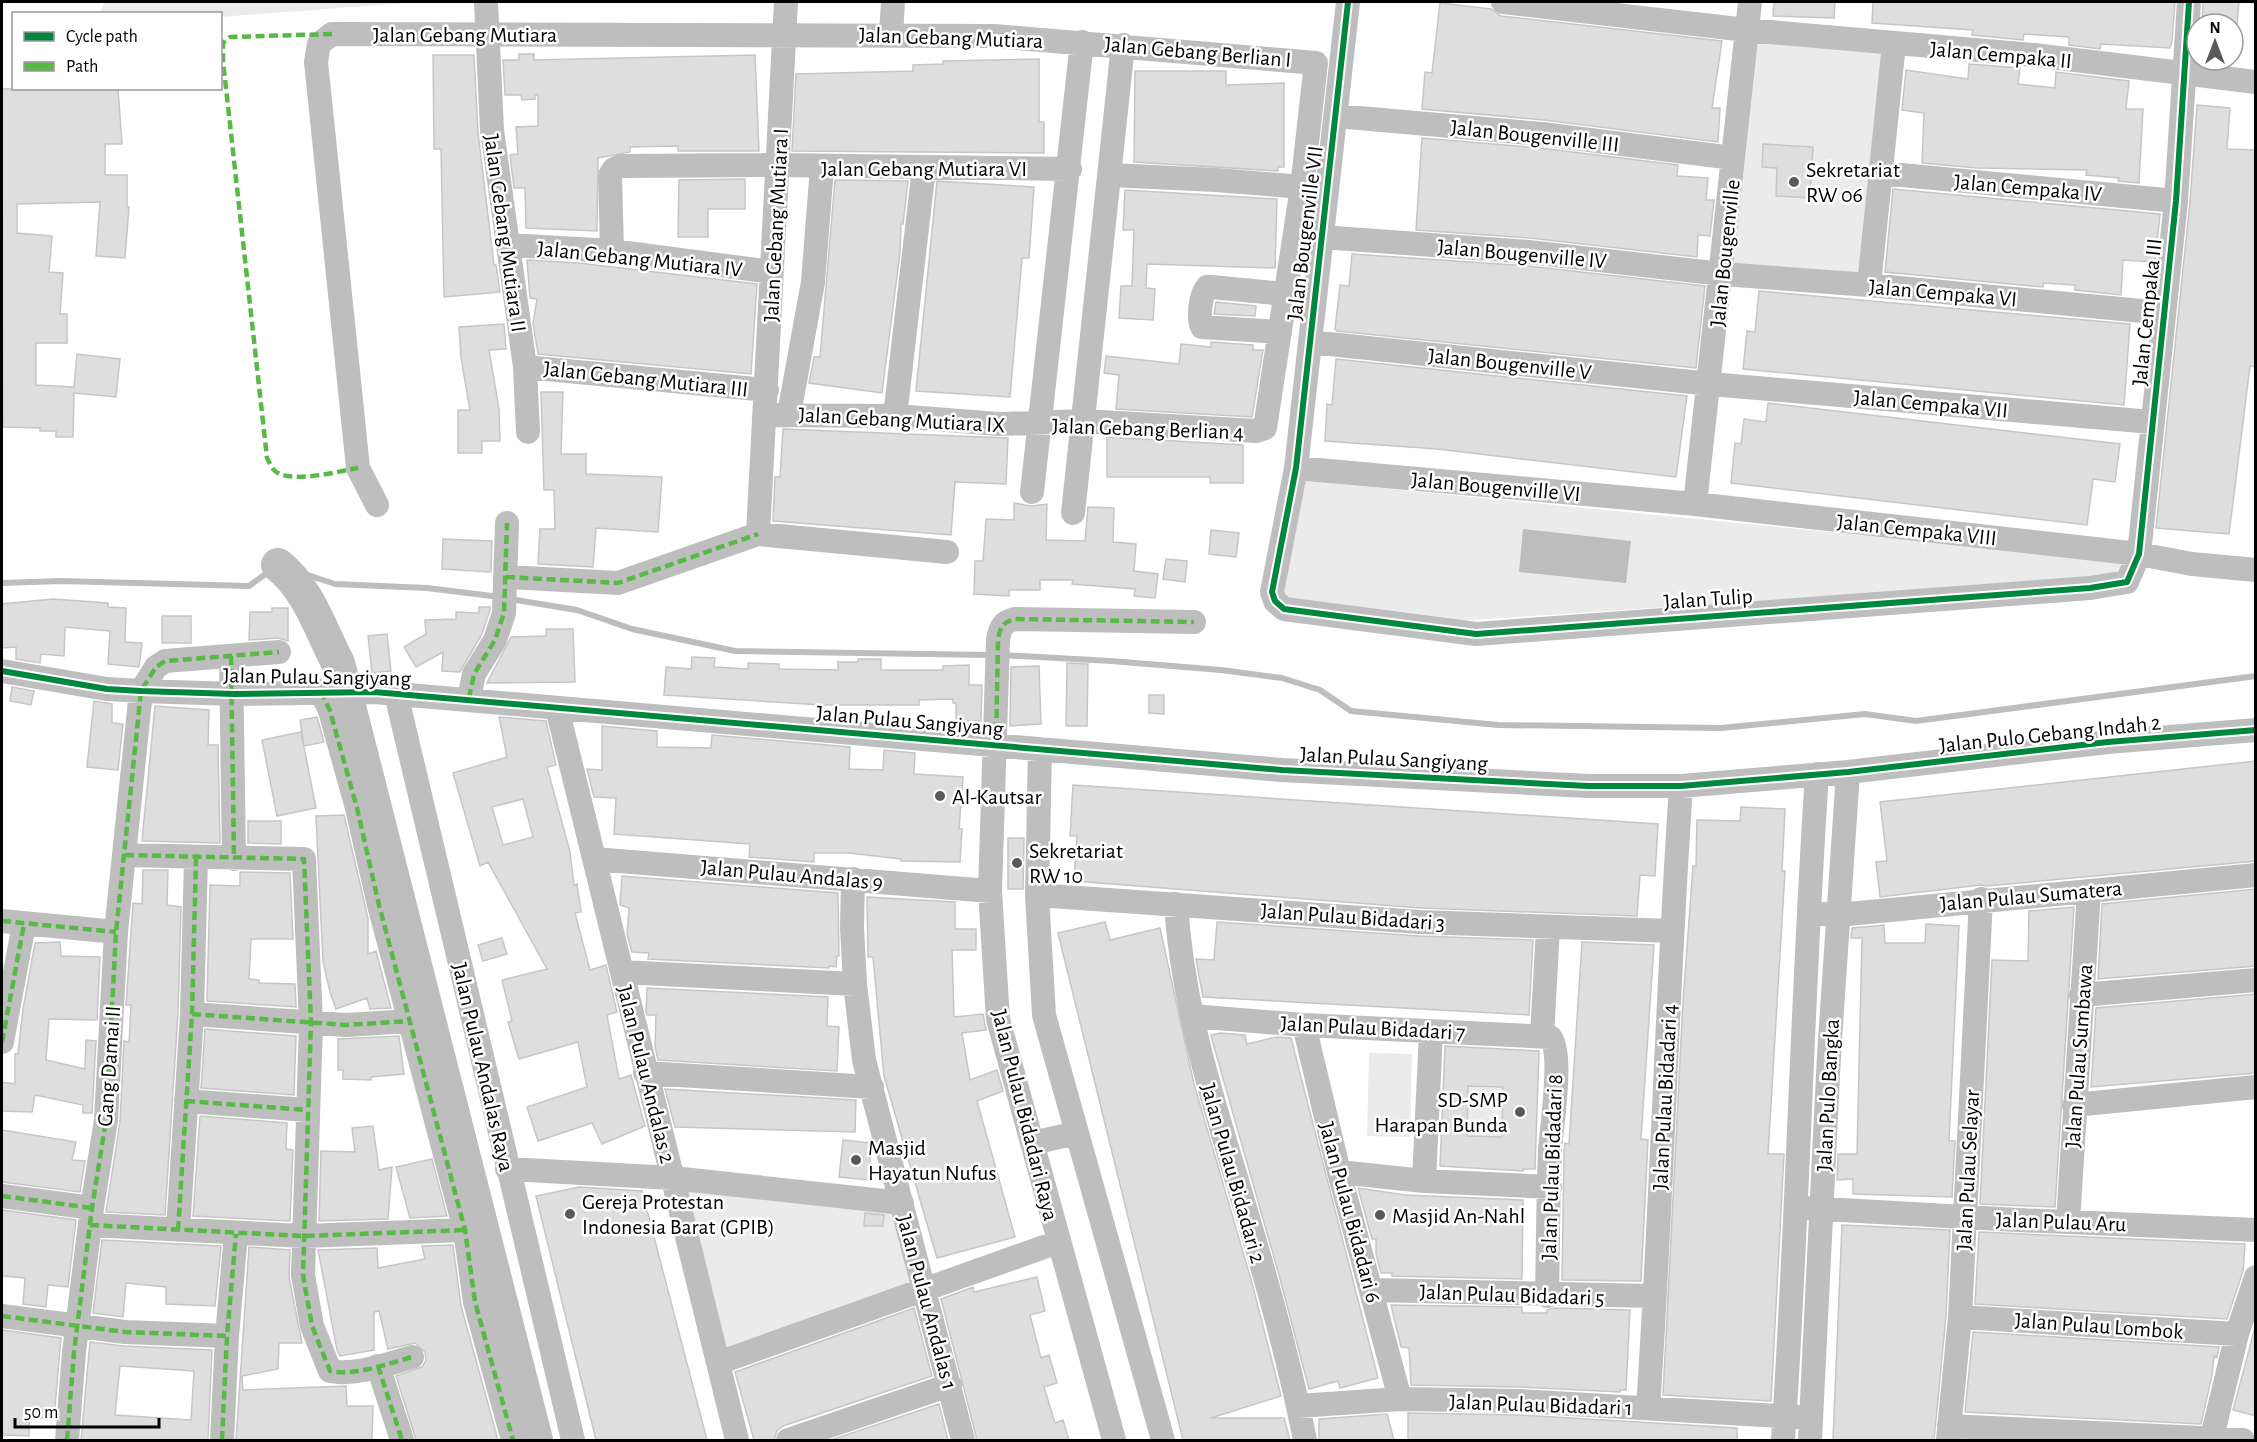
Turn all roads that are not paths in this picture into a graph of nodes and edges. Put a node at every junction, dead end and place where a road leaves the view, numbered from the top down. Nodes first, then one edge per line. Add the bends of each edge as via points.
1 (486, 2) edge
2 (786, 2) edge
3 (893, 2) edge
4 (1348, 2) edge
5 (1503, 2) edge
6 (1750, 2) edge
7 (2189, 2) edge
8 (1747, 30) junction
9 (486, 34) junction
10 (783, 34) junction
11 (891, 34) junction
12 (1082, 42) junction
13 (1894, 44) junction
14 (1123, 45) junction
15 (1314, 60) joint
16 (2185, 75) junction
17 (2256, 82) edge
18 (1336, 116) junction
19 (1733, 158) junction
20 (778, 165) junction
21 (822, 167) junction
22 (924, 168) junction
23 (1070, 169) junction
24 (1880, 173) junction
25 (1110, 175) junction
26 (1302, 187) junction
27 (2176, 201) junction
28 (1321, 237) junction
29 (508, 245) junction
30 (612, 251) junction
31 (772, 272) junction
32 (1722, 274) junction
33 (1869, 285) junction
34 (1285, 294) junction
35 (2163, 313) junction
36 (1280, 332) junction
37 (1310, 342) junction
38 (525, 367) junction
39 (1710, 384) junction
40 (767, 390) junction
41 (777, 415) junction
42 (895, 416) junction
43 (1083, 421) junction
44 (2152, 422) junction
45 (1038, 424) junction
46 (528, 432) dead end
47 (1296, 468) junction
48 (1032, 492) dead end
49 (1695, 504) junction
50 (377, 505) dead end
51 (1073, 513) dead end
52 (507, 523) dead end
53 (758, 534) junction
54 (946, 552) dead end
55 (2139, 554) junction
56 (2256, 570) edge
57 (506, 578) junction
58 (1272, 592) joint
59 (1194, 622) dead end
60 (279, 652) dead end
61 (231, 656) junction
62 (2, 671) edge
63 (141, 691) junction
64 (325, 691) junction
65 (385, 693) junction
66 (234, 694) junction
67 (469, 698) junction
68 (557, 708) junction
69 (2256, 730) edge
70 (996, 745) junction
71 (1041, 749) junction
72 (1848, 772) junction
73 (1817, 774) junction
74 (1681, 786) junction
75 (125, 855) junction
76 (196, 859) junction
77 (234, 859) junction
78 (594, 859) junction
79 (2256, 875) edge
80 (853, 879) junction
81 (990, 891) junction
82 (2090, 891) junction
83 (1037, 895) junction
84 (1982, 900) junction
85 (1176, 904) junction
86 (1807, 914) junction
87 (1838, 915) junction
88 (13, 923) edge
89 (1548, 928) junction
90 (1671, 931) junction
91 (116, 932) junction
92 (622, 972) junction
93 (2256, 980) edge
94 (855, 984) junction
95 (2082, 995) junction
96 (192, 1014) junction
97 (1192, 1016) junction
98 (410, 1021) junction
99 (311, 1023) junction
100 (1304, 1025) junction
101 (1431, 1032) junction
102 (1547, 1037) junction
103 (2, 1042) edge
104 (645, 1073) junction
105 (872, 1087) junction
106 (2256, 1087) edge
107 (186, 1101) junction
108 (2074, 1106) junction
109 (308, 1110) junction
110 (1077, 1132) junction
111 (1032, 1143) junction
112 (507, 1169) junction
113 (1339, 1172) junction
114 (673, 1178) junction
115 (1424, 1181) junction
116 (1550, 1186) junction
117 (2, 1196) edge
118 (902, 1203) junction
119 (1795, 1207) junction
120 (1820, 1208) junction
121 (91, 1217) junction
122 (1964, 1217) junction
123 (2068, 1222) junction
124 (178, 1230) junction
125 (465, 1230) junction
126 (2256, 1230) edge
127 (236, 1234) junction
128 (303, 1236) junction
129 (1058, 1242) junction
130 (2256, 1277) edge
131 (923, 1290) junction
132 (1371, 1290) junction
133 (1547, 1296) junction
134 (1653, 1296) junction
135 (2, 1316) edge
136 (1960, 1317) junction
137 (78, 1324) junction
138 (2237, 1334) junction
139 (227, 1336) junction
140 (412, 1357) dead end
141 (718, 1363) junction
142 (378, 1366) junction
143 (950, 1385) junction
144 (1400, 1399) junction
145 (1298, 1406) junction
146 (1648, 1408) junction
147 (1784, 1415) junction
148 (1810, 1429) edge
149 (1948, 1433) edge
150 (2212, 1437) junction
151 (67, 1440) edge
152 (222, 1440) edge
153 (402, 1440) edge
154 (513, 1440) edge
155 (573, 1440) edge
156 (736, 1440) edge
157 (788, 1440) edge
158 (963, 1440) edge
159 (1114, 1440) edge
160 (1163, 1440) edge
161 (1305, 1440) edge
162 (1783, 1440) edge
163 (2243, 1440) edge

1 - 9 street, Jalan Gebang Mutiara II
2 - 10 street, Jalan Gebang Mutiara I
3 - 11 street
4 - 18 street, Jalan Bougenville VII
5 - 8 street, Jalan Cempaka II
6 - 8 street, Jalan Bougenville
7 - 16 street, Jalan Cempaka III
8 - 13 street, Jalan Cempaka II
8 - 19 street, Jalan Bougenville
9 - 10 street, Jalan Gebang Mutiara
9 - 29 street, Jalan Gebang Mutiara II via 492,130
9 - 50 street, Jalan Gebang Mutiara via 332,34 319,44 316,62 358,468
10 - 11 street, Jalan Gebang Mutiara
10 - 20 street, Jalan Gebang Mutiara I
11 - 12 street, Jalan Gebang Mutiara
12 - 14 street, Jalan Gebang Berlian I
12 - 23 street
13 - 16 street, Jalan Cempaka II via 2034,55
13 - 24 street
14 - 15 street, Jalan Gebang Berlian I
14 - 25 street
15 - 26 street, Jalan Gebang Berlian 4 via 1317,65
16 - 17 street, Jalan Cempaka II
16 - 27 street, Jalan Cempaka III
18 - 19 street, Jalan Bougenville III via 1542,134
18 - 28 street, Jalan Bougenville VII
19 - 32 street, Jalan Bougenville
20 - 21 street, Jalan Gebang Mutiara VI
20 - 30 street, Jalan Gebang Mutiara VI via 614,169 610,183
20 - 31 street, Jalan Gebang Mutiara I
21 - 22 street, Jalan Gebang Mutiara VI
21 - 41 street via 813,282
22 - 23 street, Jalan Gebang Mutiara VI
22 - 42 street
23 - 45 street
24 - 27 street, Jalan Cempaka IV
24 - 33 street
25 - 26 street
25 - 43 street
26 - 34 street, Jalan Gebang Berlian 4
27 - 35 street, Jalan Cempaka III
28 - 32 street, Jalan Bougenville IV via 1529,252
28 - 37 street, Jalan Bougenville VII
29 - 30 street, Jalan Gebang Mutiara IV
29 - 38 street, Jalan Gebang Mutiara II
30 - 31 street, Jalan Gebang Mutiara IV
31 - 40 street, Jalan Gebang Mutiara I
32 - 33 street, Jalan Cempaka VI
32 - 39 street, Jalan Bougenville
33 - 35 street, Jalan Cempaka VI
34 - 36 street, Jalan Gebang Berlian 4
34 - 36 street via 1211,287 1202,294 1203,327
35 - 44 street, Jalan Cempaka III
36 - 43 street, Jalan Gebang Berlian 4 via 1265,428 1256,431
37 - 39 street, Jalan Bougenville V
37 - 47 street, Jalan Bougenville VII
38 - 40 street, Jalan Gebang Mutiara III
38 - 46 street, Jalan Gebang Mutiara II
39 - 44 street, Jalan Cempaka VII
39 - 49 street, Jalan Bougenville
40 - 41 street, Jalan Gebang Mutiara I
41 - 42 street, Jalan Gebang Mutiara IX
41 - 53 street
42 - 45 street, Jalan Gebang Mutiara IX
43 - 45 street, Jalan Gebang Berlian 4
43 - 51 street
44 - 55 street, Jalan Cempaka III
45 - 48 street
47 - 49 street, Jalan Bougenville VI
47 - 58 street, Jalan Bougenville VII
49 - 55 street, Jalan Cempaka VIII
52 - 57 street
53 - 54 street
53 - 57 street via 618,583
55 - 56 street
55 - 58 street, Jalan Tulip via 2127,582 2116,585 1476,634 1284,609
57 - 67 street via 504,613 495,640 474,674
59 - 70 street, Jalan Pulau Bidadari Raya via 1007,621 1000,628 998,640
60 - 61 street
61 - 63 street via 165,661 156,667
61 - 66 street
62 - 63 street, Jalan Pulau Sangiyang via 85,686
63 - 66 street, Jalan Pulau Sangiyang
63 - 75 street, Gang Damai II
64 - 65 street, Jalan Pulau Sangiyang
64 - 66 street, Jalan Pulau Sangiyang
64 - 98 street
65 - 67 street, Jalan Pulau Sangiyang
65 - 112 street, Jalan Pulau Andalas Raya
66 - 77 street
67 - 68 street, Jalan Pulau Sangiyang
68 - 70 street, Jalan Pulau Sangiyang
68 - 78 street, Jalan Pulau Andalas 2
69 - 72 street, Jalan Pulo Gebang Indah 2 via 2108,742
70 - 71 street, Jalan Pulau Sangiyang
70 - 81 street, Jalan Pulau Bidadari Raya
71 - 74 street, Jalan Pulau Sangiyang via 1347,774 1565,786
71 - 83 street, Jalan Pulau Bidadari Raya
72 - 73 street, Jalan Pulo Gebang Indah 2
72 - 87 street, Jalan Pulo Bangka
73 - 74 street, Jalan Pulau Sangiyang
73 - 86 street, Jalan Pulo Bangka
74 - 90 street, Jalan Pulau Bidadari 4
75 - 76 street
75 - 91 street, Gang Damai II
76 - 77 street
76 - 96 street
77 - 99 street via 304,859
78 - 80 street, Jalan Pulau Andalas 9
78 - 92 street, Jalan Pulau Andalas 2
79 - 82 street, Jalan Pulau Sumatera
80 - 81 street, Jalan Pulau Andalas 9
80 - 94 street, Jalan Pulau Andalas 1
81 - 111 street, Jalan Pulau Bidadari Raya via 998,1019
82 - 84 street, Jalan Pulau Sumatera
82 - 95 street, Jalan Pulau Sumbawa
83 - 85 street, Jalan Pulau Bidadari 3
83 - 110 street, Jalan Pulau Bidadari Raya via 1044,1015
84 - 87 street, Jalan Pulau Sumatera
84 - 122 street, Jalan Pulau Selayar
85 - 89 street, Jalan Pulau Bidadari 3
85 - 97 street, Jalan Pulau Bidadari 2
86 - 87 street, Jalan Pulau Sumatera
86 - 119 street, Jalan Pulo Bangka
87 - 120 street, Jalan Pulo Bangka
88 - 91 street
88 - 103 street
89 - 90 street, Jalan Pulau Bidadari 3
89 - 102 street, Jalan Pulau Bidadari 8
90 - 134 street, Jalan Pulau Bidadari 4
91 - 121 street, Gang Damai II via 106,1120
92 - 94 street
92 - 104 street, Jalan Pulau Andalas 2
93 - 95 street
94 - 105 street, Jalan Pulau Andalas 1 via 859,1029
95 - 108 street, Jalan Pulau Sumbawa
96 - 99 street
96 - 107 street
97 - 100 street, Jalan Pulau Bidadari 7
97 - 145 street, Jalan Pulau Bidadari 2
98 - 99 street
98 - 125 street
99 - 109 street
100 - 101 street, Jalan Pulau Bidadari 7
100 - 113 street, Jalan Pulau Bidadari 6
101 - 102 street, Jalan Pulau Bidadari 7
101 - 115 street
102 - 116 street, Jalan Pulau Bidadari 8 via 1555,1049
104 - 105 street
104 - 114 street, Jalan Pulau Andalas 2
105 - 118 street, Jalan Pulau Andalas 1
106 - 108 street
107 - 109 street
107 - 124 street
108 - 123 street, Jalan Pulau Sumbawa
109 - 128 street
110 - 111 street
110 - 160 street, Jalan Pulau Bidadari Raya
111 - 129 street, Jalan Pulau Bidadari Raya
112 - 114 street
112 - 155 street, Jalan Pulau Andalas Raya
113 - 115 street
113 - 132 street, Jalan Pulau Bidadari 6
114 - 118 street
114 - 141 street, Jalan Pulau Andalas 2
115 - 116 street
116 - 133 street, Jalan Pulau Bidadari 8
117 - 121 street
118 - 131 street, Jalan Pulau Andalas 1
119 - 120 street, Jalan Pulau Aru
119 - 147 street, Jalan Pulo Bangka
120 - 122 street, Jalan Pulau Aru
120 - 148 street, Jalan Pulo Bangka
121 - 124 street
121 - 137 street, Gang Damai II
122 - 123 street, Jalan Pulau Aru
122 - 136 street, Jalan Pulau Selayar
123 - 126 street, Jalan Pulau Aru
124 - 127 street
125 - 128 street
125 - 154 street via 475,1302
127 - 128 street
127 - 139 street
128 - 142 street via 303,1275 312,1326 330,1371
129 - 131 street
129 - 159 street, Jalan Pulau Bidadari Raya
130 - 138 street
131 - 141 street
131 - 143 street, Jalan Pulau Andalas 1
132 - 133 street, Jalan Pulau Bidadari 5
132 - 144 street, Jalan Pulau Bidadari 6
133 - 134 street, Jalan Pulau Bidadari 5
134 - 146 street, Jalan Pulau Bidadari 4
135 - 137 street
136 - 138 street, Jalan Pulau Lombok
136 - 149 street, Jalan Pulau Selayar
137 - 139 street via 125,1332
137 - 151 street, Gang Damai II
138 - 150 street
139 - 152 street
140 - 142 street
141 - 156 street, Jalan Pulau Andalas 2
142 - 153 street
143 - 157 street
143 - 158 street, Jalan Pulau Andalas 1
144 - 145 street, Jalan Pulau Bidadari 1
144 - 146 street, Jalan Pulau Bidadari 1
145 - 161 street, Jalan Pulau Bidadari 2
146 - 147 street, Jalan Pulau Bidadari 1
147 - 148 street, Jalan Pulo Bangka
147 - 162 street, Jalan Pulo Bangka
149 - 150 street
150 - 163 street

